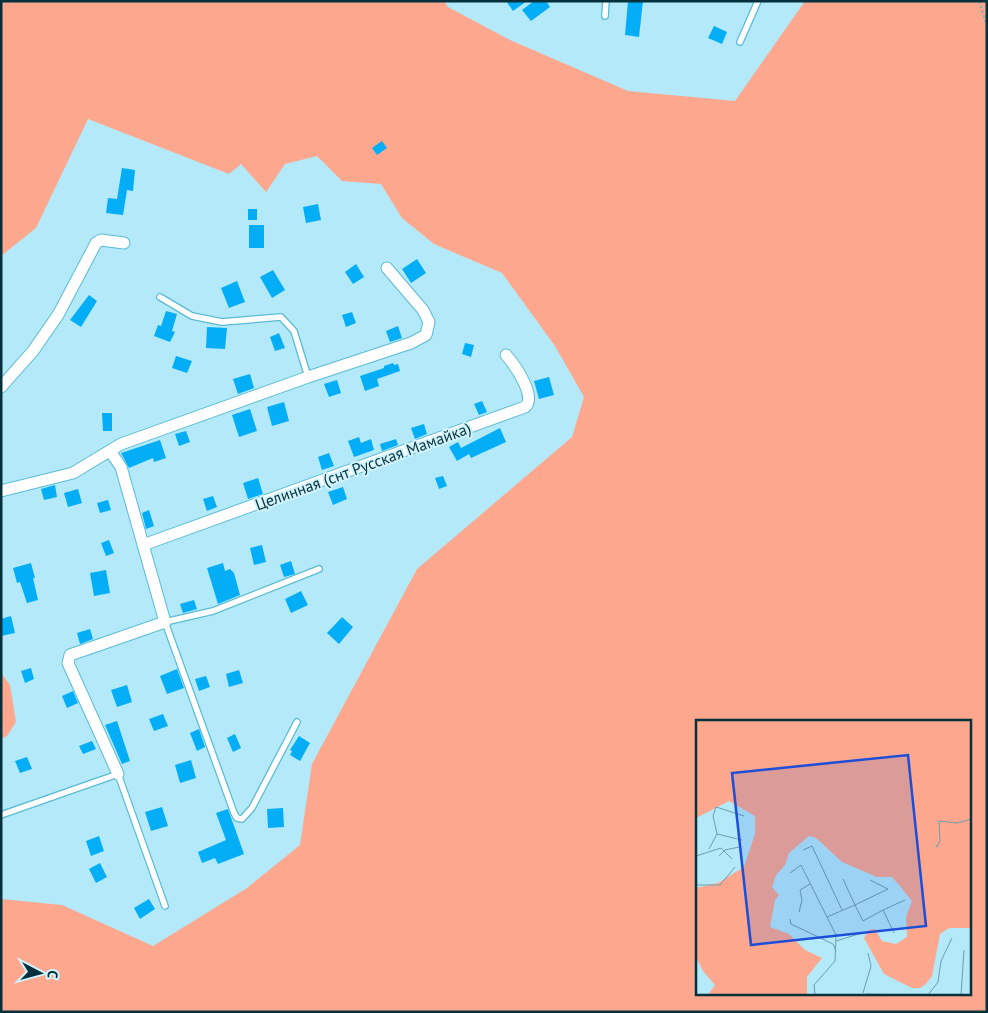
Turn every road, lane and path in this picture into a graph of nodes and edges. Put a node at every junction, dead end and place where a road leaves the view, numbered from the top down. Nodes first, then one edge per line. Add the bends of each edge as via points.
1 (606, 1) edge
2 (758, 1) edge
3 (979, 1) edge
4 (605, 16) dead end
5 (987, 26) edge
6 (740, 42) dead end
7 (124, 243) dead end
8 (387, 268) dead end
9 (160, 297) dead end
10 (506, 355) dead end
11 (308, 377) junction
12 (1, 387) edge
13 (110, 451) junction
14 (1, 491) edge
15 (143, 545) junction
16 (319, 569) dead end
17 (165, 622) junction
18 (297, 722) dead end
19 (118, 774) junction
20 (1, 816) edge
21 (165, 906) dead end

1 - 4 lane
2 - 6 lane
3 - 5 path
7 - 12 street via 101,240 96,243 58,315 34,351
8 - 11 street via 423,310 429,322 426,335 411,343
9 - 11 lane via 192,316 222,322 281,316 294,332
10 - 15 street, Целинная (снт Русская Мамайка) via 527,390 529,400 525,407
11 - 13 street via 121,444
13 - 14 street via 73,473
13 - 15 street via 121,467
15 - 17 street
16 - 17 lane via 213,611
17 - 18 lane via 237,818 242,819 252,808
17 - 19 street via 70,655 68,663
19 - 20 lane
19 - 21 lane

